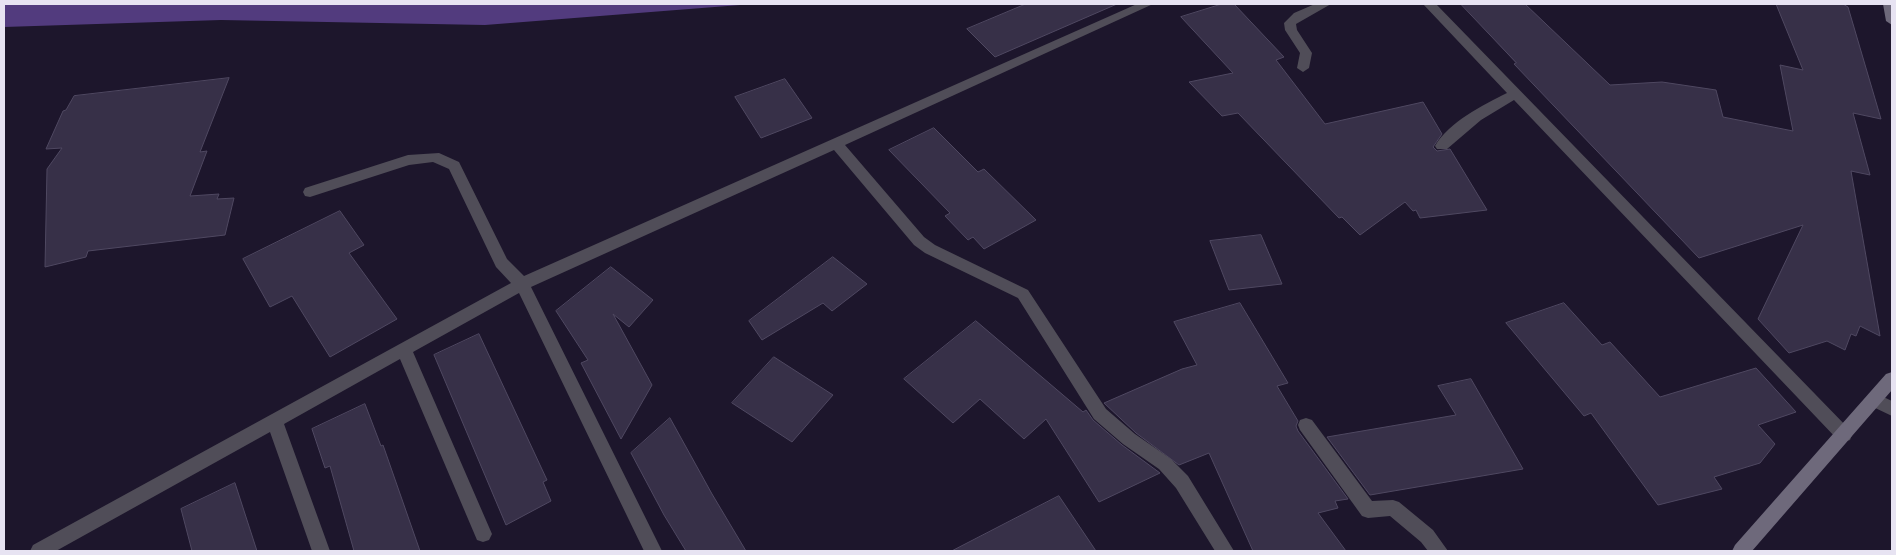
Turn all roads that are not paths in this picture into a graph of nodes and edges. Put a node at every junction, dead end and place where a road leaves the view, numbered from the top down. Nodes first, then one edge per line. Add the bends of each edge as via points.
1 (1147, 4) edge
2 (1324, 4) edge
3 (1429, 4) edge
4 (1889, 4) edge
5 (1892, 21) edge
6 (1303, 68) dead end
7 (1516, 94) junction
8 (835, 142) junction
9 (1442, 146) dead end
10 (310, 192) dead end
11 (522, 284) junction
12 (404, 349) junction
13 (1892, 379) edge
14 (1875, 400) junction
15 (1892, 409) edge
16 (275, 421) junction
17 (1306, 425) dead end
18 (1844, 435) junction
19 (483, 534) dead end
20 (48, 549) edge
21 (321, 551) edge
22 (653, 551) edge
23 (1225, 551) edge
24 (1439, 551) edge
25 (1741, 551) edge

1 - 8 street
2 - 6 street via 1290,23 1306,53
3 - 7 street
4 - 5 street
7 - 9 street via 1466,124
7 - 18 street
8 - 11 street
8 - 23 street via 930,250 1023,294 1100,414 1165,464 1182,482
10 - 11 street via 408,160 434,158 454,166 501,263
11 - 12 street
11 - 22 street
12 - 16 street
12 - 19 street
13 - 14 street
14 - 15 street
14 - 18 street
16 - 20 street
16 - 21 street
17 - 24 street via 1368,510 1393,508 1427,536
18 - 25 street

